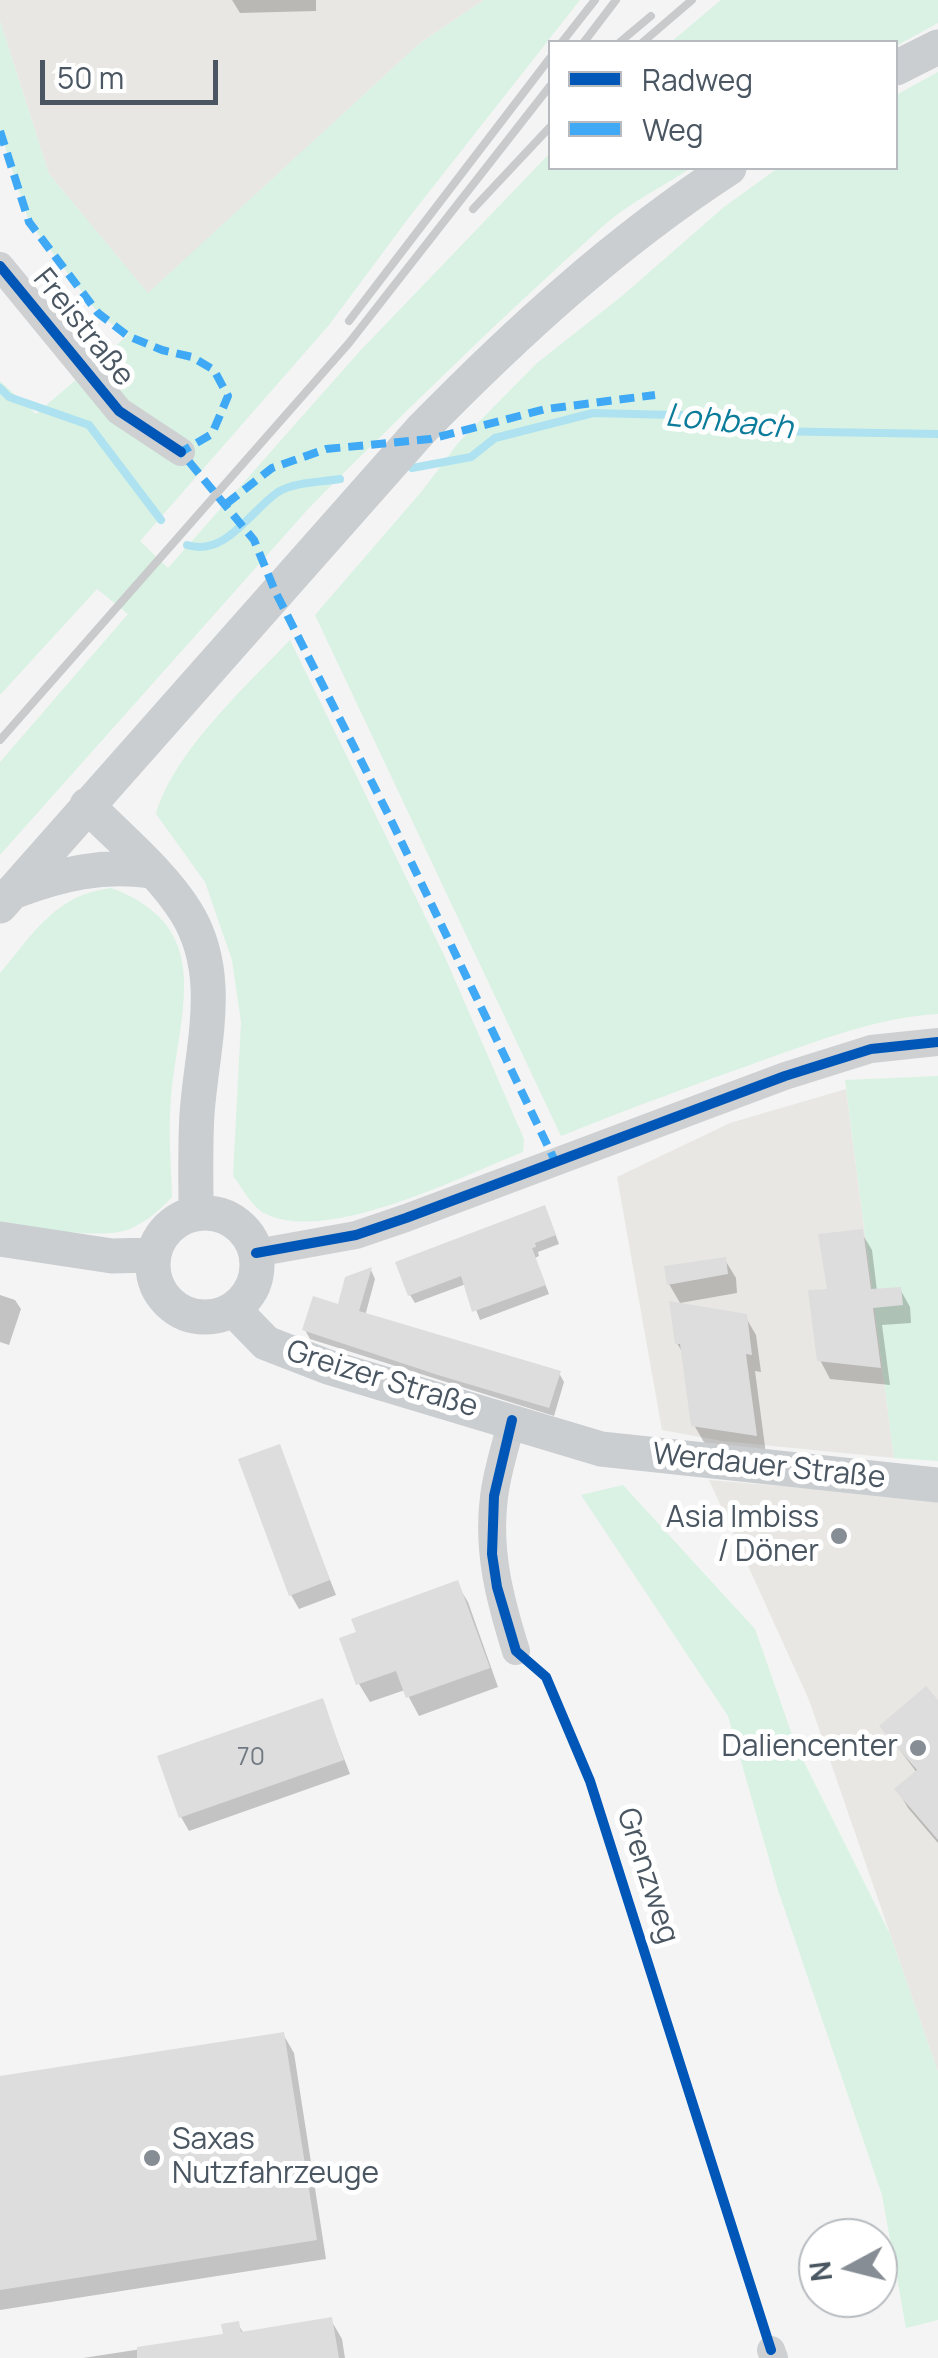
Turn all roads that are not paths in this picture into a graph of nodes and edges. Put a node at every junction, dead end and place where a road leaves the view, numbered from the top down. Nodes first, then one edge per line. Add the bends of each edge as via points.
1 (938, 47) edge
2 (898, 67) edge
3 (726, 170) edge
4 (0, 266) edge
5 (181, 452) dead end
6 (88, 805) junction
7 (151, 871) junction
8 (6, 899) edge
9 (938, 1042) edge
10 (196, 1213) junction
11 (0, 1239) edge
12 (256, 1253) junction
13 (154, 1255) junction
14 (233, 1310) junction
15 (512, 1420) junction
16 (601, 1448) joint
17 (938, 1486) edge
18 (516, 1652) dead end

1 - 2 main road
3 - 6 main road via 597,264 494,356
4 - 5 street, Freistraße via 119,411
6 - 7 main road
6 - 8 main road
7 - 8 main road via 86,870
7 - 10 main road via 186,912 208,974
9 - 12 street via 871,1050 785,1076 356,1235
10 - 12 main road via 227,1217
10 - 13 main road via 168,1228
11 - 13 main road via 112,1256
12 - 14 main road via 253,1285
13 - 14 main road via 159,1288 183,1312 216,1316
14 - 15 main road, Greizer Straße via 266,1343
15 - 16 main road, Greizer Straße
15 - 18 street via 494,1496 492,1554
16 - 17 main road, Werdauer Straße

